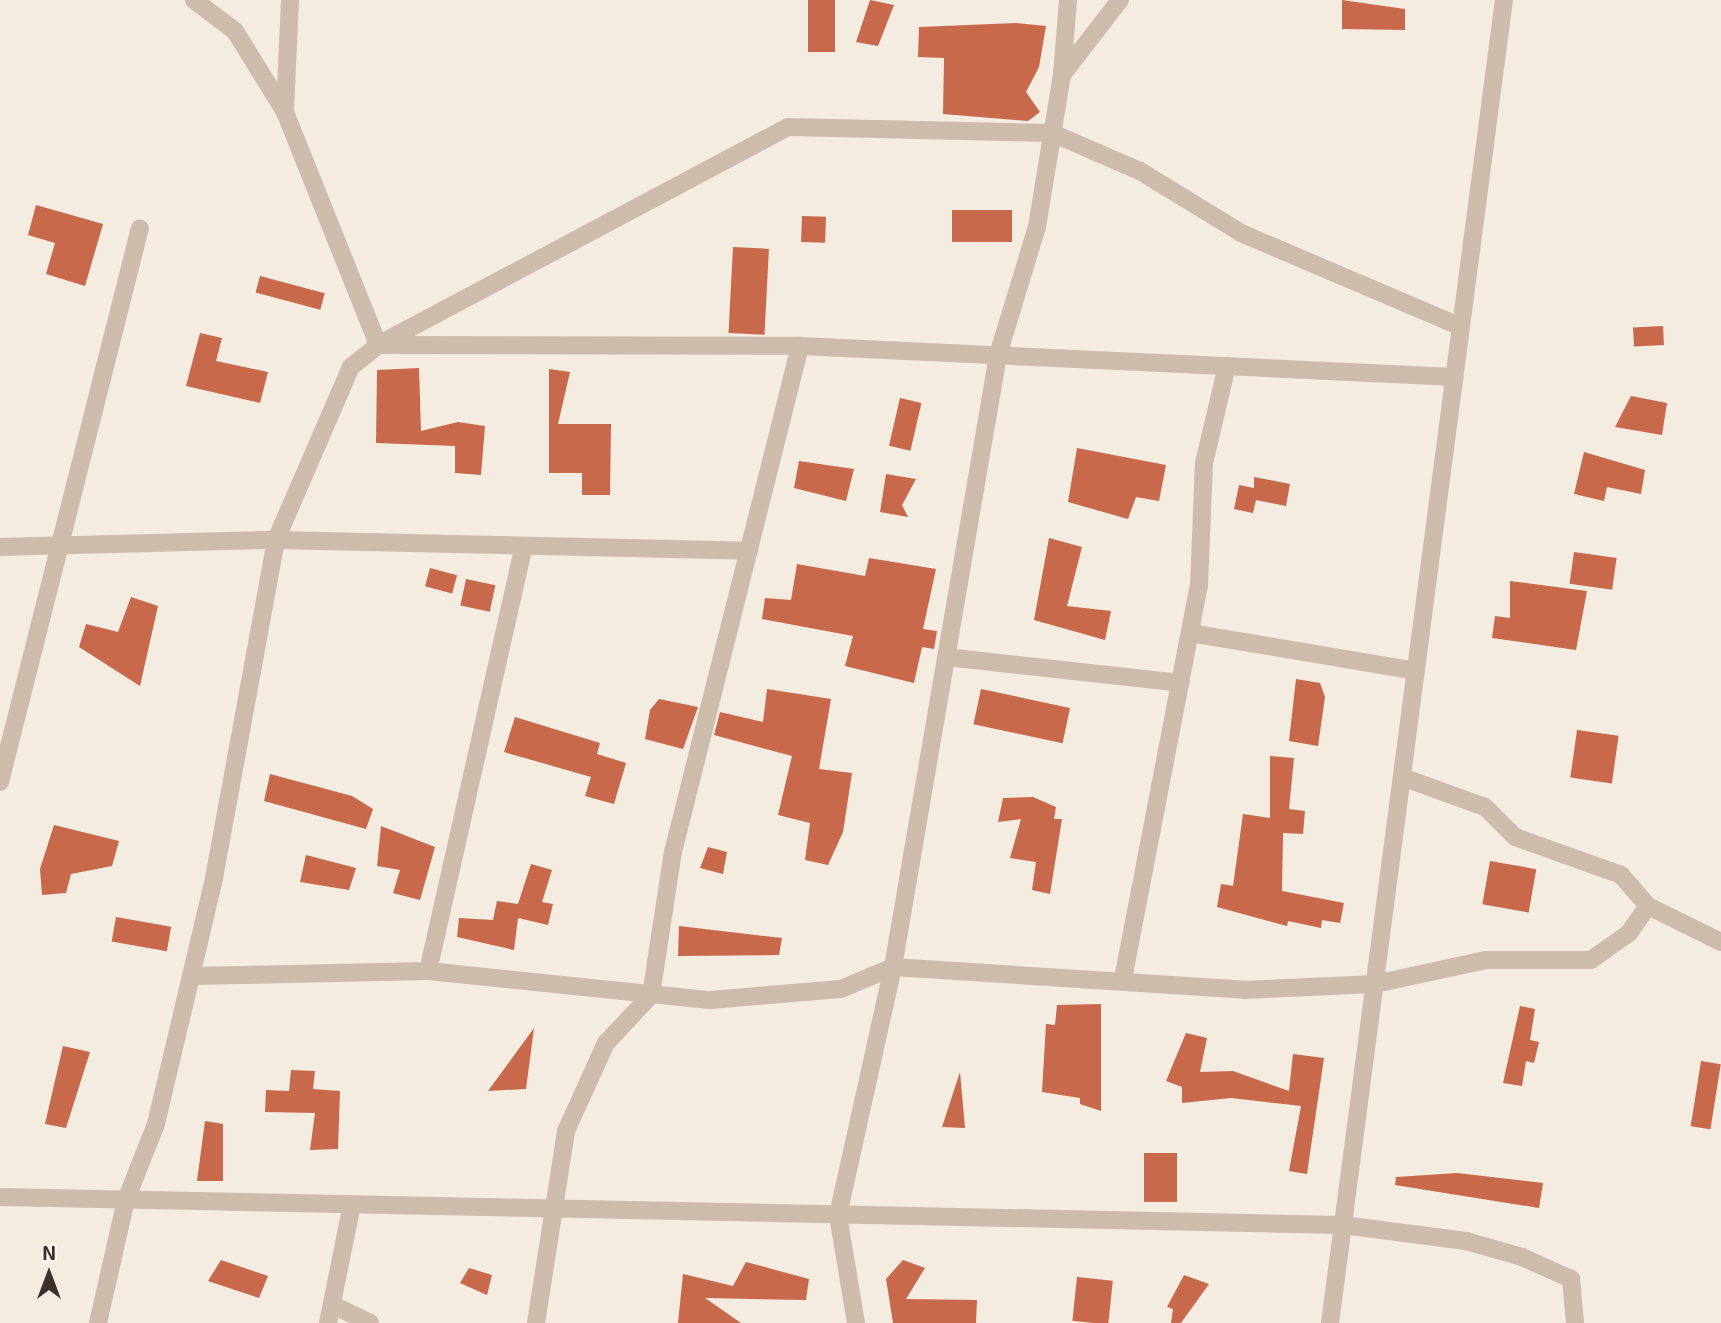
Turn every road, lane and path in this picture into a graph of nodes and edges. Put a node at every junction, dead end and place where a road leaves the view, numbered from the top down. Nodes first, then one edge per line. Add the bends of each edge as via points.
1 (194, 0) edge
2 (290, 0) edge
3 (1068, 0) edge
4 (1120, 0) edge
5 (1504, 0) edge
6 (1062, 75) junction
7 (285, 111) junction
8 (1052, 133) junction
9 (140, 228) dead end
10 (1461, 327) junction
11 (378, 345) junction
12 (800, 346) junction
13 (998, 355) junction
14 (1227, 366) junction
15 (1454, 377) junction
16 (276, 540) junction
17 (59, 546) junction
18 (0, 547) edge
19 (523, 550) junction
20 (749, 551) junction
21 (1190, 634) junction
22 (946, 657) junction
23 (1416, 671) junction
24 (1181, 683) junction
25 (1402, 777) junction
26 (0, 782) edge
27 (1648, 906) junction
28 (1721, 942) edge
29 (893, 967) junction
30 (428, 971) junction
31 (191, 976) junction
32 (1122, 979) junction
33 (1375, 984) junction
34 (651, 995) junction
35 (0, 1197) edge
36 (126, 1200) junction
37 (352, 1204) junction
38 (552, 1212) junction
39 (838, 1215) junction
40 (1343, 1225) junction
41 (333, 1305) junction
42 (98, 1323) edge
43 (328, 1323) edge
44 (370, 1323) edge
45 (536, 1323) edge
46 (856, 1323) edge
47 (1330, 1323) edge
48 (1575, 1323) edge

1 - 7 street via 235,31
2 - 7 street
3 - 6 street
4 - 6 street
5 - 10 street
6 - 8 street
7 - 11 street
8 - 10 street via 1140,171 1241,233
8 - 11 street via 788,127
8 - 13 street via 1037,227
9 - 17 street
10 - 15 street
11 - 12 street
11 - 16 street via 351,367
12 - 13 street
12 - 20 street
13 - 14 street
13 - 22 street
14 - 15 street
14 - 21 street via 1204,463 1199,586
15 - 23 street
16 - 17 street
16 - 19 street
16 - 31 street
17 - 18 street
17 - 26 street
19 - 20 street
19 - 30 street
20 - 34 street via 673,852
21 - 23 street
21 - 24 street
22 - 24 street
22 - 29 street
23 - 25 street
24 - 32 street
25 - 27 street via 1485,807 1515,837 1620,875
25 - 33 street
27 - 28 street
27 - 33 street via 1629,933 1591,960 1450,964
29 - 32 street
29 - 34 street via 841,989 710,1000
29 - 39 street
30 - 31 street
30 - 34 street
31 - 36 street via 156,1124
32 - 33 street via 1245,990
33 - 40 street
34 - 38 street via 606,1043 566,1131
35 - 36 street
36 - 37 street
36 - 42 street
37 - 38 street
37 - 41 street
38 - 39 street
38 - 45 street
39 - 40 street
39 - 46 street
40 - 47 street
40 - 48 street via 1466,1241 1522,1257 1571,1279
41 - 43 street
41 - 44 street

